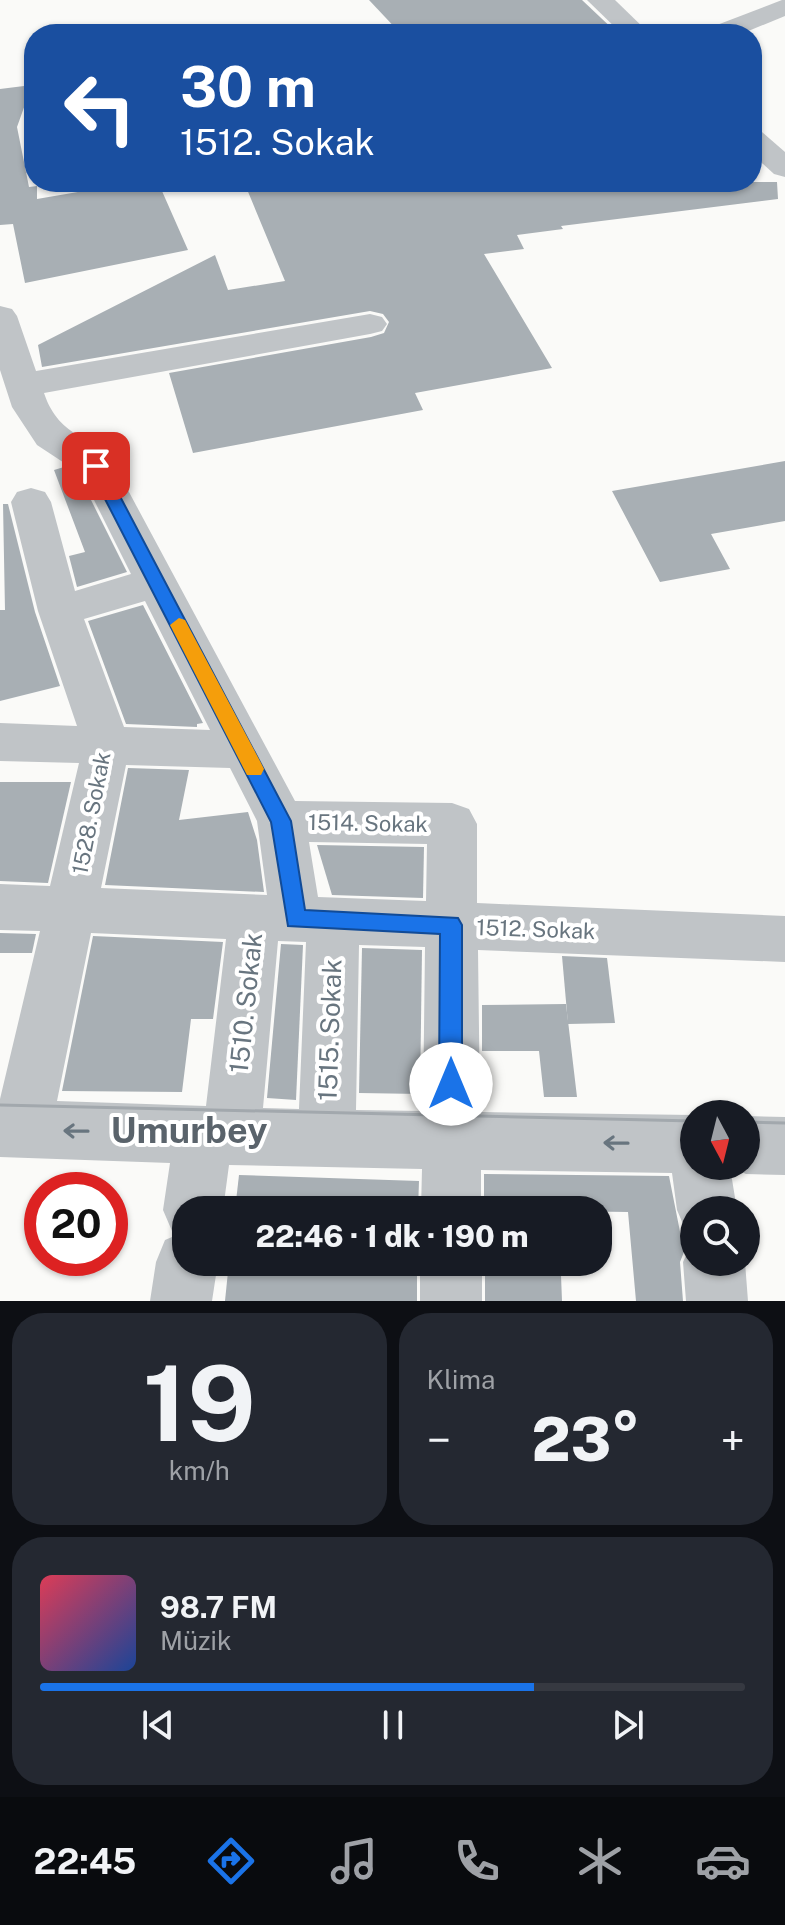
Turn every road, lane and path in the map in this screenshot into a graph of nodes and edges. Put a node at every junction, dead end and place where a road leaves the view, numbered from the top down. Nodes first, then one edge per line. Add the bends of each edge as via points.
1 (600, 0) edge
2 (785, 7) edge
3 (626, 24) edge
4 (743, 24) edge
5 (762, 147) edge
6 (785, 168) edge
7 (0, 316) edge
8 (370, 324) dead end
9 (26, 409) edge
10 (16, 500) edge
11 (156, 582) junction
12 (59, 611) junction
13 (0, 742) edge
14 (107, 745) junction
15 (244, 750) junction
16 (281, 821) junction
17 (0, 907) edge
18 (72, 910) junction
19 (294, 919) junction
20 (451, 925) junction
21 (785, 939) edge
22 (11, 1129) edge
23 (451, 1129) junction
24 (218, 1135) junction
25 (327, 1139) junction
26 (680, 1143) edge
27 (760, 1145) edge
28 (785, 1146) edge
29 (198, 1196) edge
30 (451, 1196) edge
31 (185, 1276) edge
32 (451, 1276) edge
33 (715, 1276) edge
34 (181, 1301) edge
35 (451, 1301) edge
36 (717, 1301) edge

1 - 3 street
2 - 4 street
5 - 6 street
7 - 9 street
8 - 9 street
9 - 10 street
9 - 11 street, 1515. Sokak via 96,466
10 - 12 street, 1528. Sokak
11 - 12 street
11 - 15 street, 1515. Sokak
12 - 14 street, 1528. Sokak
13 - 14 street
14 - 15 street
14 - 18 street, 1528. Sokak
15 - 16 street, 1515. Sokak
16 - 19 street, 1515. Sokak
16 - 20 street, 1514. Sokak via 452,824
17 - 18 street, 1512. Sokak
18 - 19 street, 1512. Sokak
18 - 22 street, 1528. Sokak
19 - 20 street, 1512. Sokak
19 - 24 street, 1510. Sokak
19 - 25 street, 1515. Sokak
20 - 21 street, 1512. Sokak
20 - 23 street, 1514. Sokak
24 -> 22 street
23 - 25 street
26 -> 23 street
23 - 30 street, 1514. Sokak
24 - 25 street
24 - 29 street, 1510. Sokak
27 - 28 street
31 - 34 street
32 - 35 street
33 - 36 street

